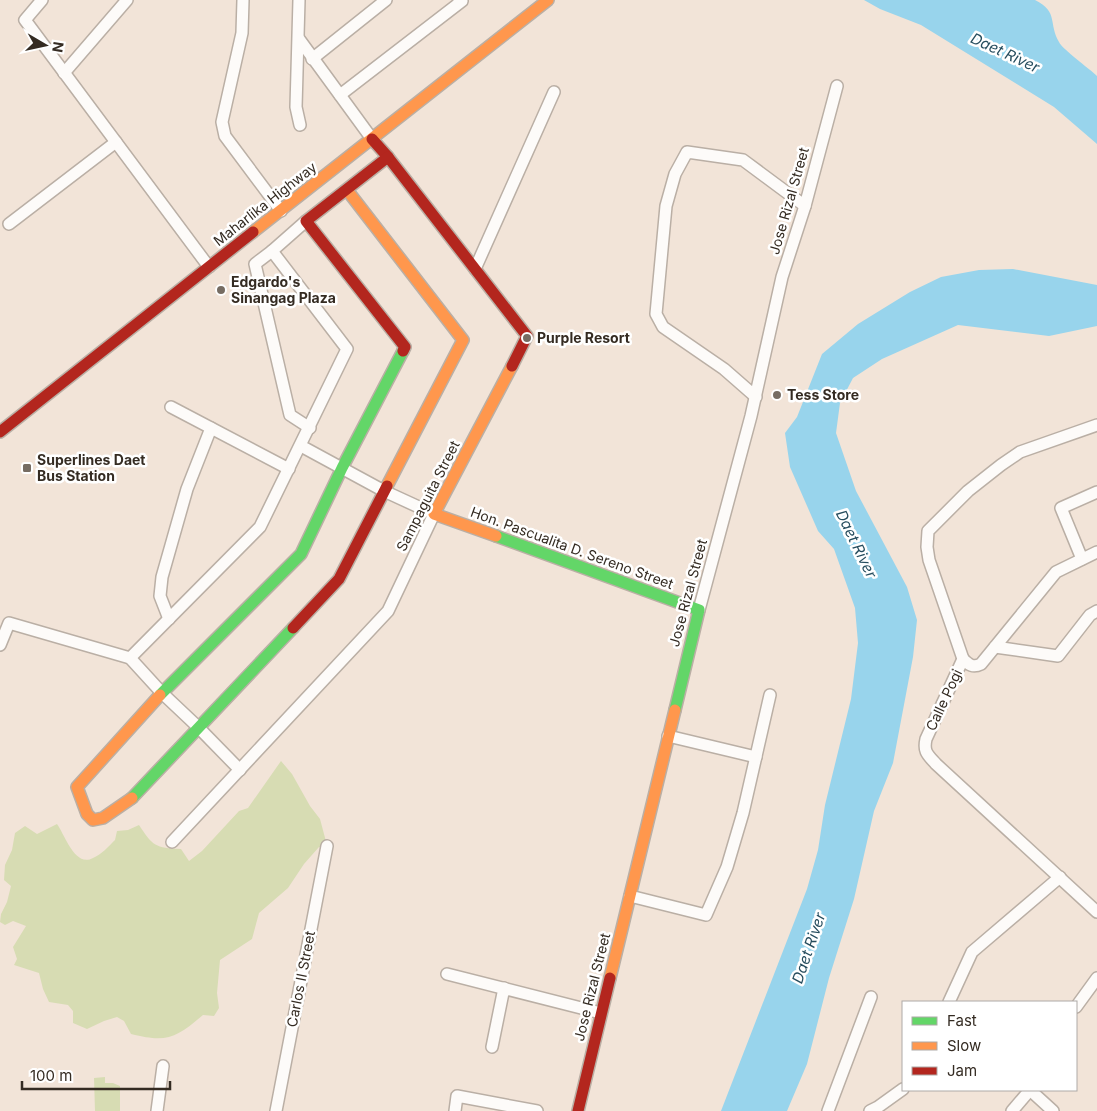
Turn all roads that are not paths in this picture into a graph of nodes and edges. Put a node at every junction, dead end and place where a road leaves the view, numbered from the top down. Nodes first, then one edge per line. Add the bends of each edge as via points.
1 (42, 0) edge
2 (126, 0) edge
3 (243, 0) edge
4 (299, 0) edge
5 (386, 0) edge
6 (459, 0) edge
7 (548, 0) edge
8 (299, 39) junction
9 (312, 59) junction
10 (64, 73) junction
11 (837, 86) dead end
12 (554, 92) dead end
13 (340, 96) junction
14 (300, 125) dead end
15 (372, 139) junction
16 (116, 142) junction
17 (388, 157) junction
18 (347, 190) junction
19 (805, 206) junction
20 (281, 211) junction
21 (306, 221) junction
22 (9, 224) dead end
23 (272, 252) junction
24 (209, 267) junction
25 (475, 269) junction
26 (756, 397) junction
27 (172, 407) dead end
28 (1097, 425) edge
29 (211, 428) junction
30 (310, 428) junction
31 (0, 432) edge
32 (301, 446) junction
33 (342, 468) junction
34 (289, 469) junction
35 (384, 491) junction
36 (1097, 492) edge
37 (434, 514) junction
38 (1097, 552) edge
39 (1082, 559) junction
40 (699, 610) junction
41 (1097, 611) edge
42 (169, 619) junction
43 (0, 645) edge
44 (995, 647) junction
45 (130, 658) junction
46 (964, 659) junction
47 (162, 693) junction
48 (770, 695) dead end
49 (198, 727) junction
50 (668, 736) junction
51 (756, 757) junction
52 (240, 770) junction
53 (172, 842) dead end
54 (327, 846) dead end
55 (1060, 877) junction
56 (630, 896) junction
57 (1097, 912) edge
58 (447, 974) dead end
59 (1097, 978) edge
60 (504, 988) junction
61 (871, 997) dead end
62 (949, 1001) edge
63 (1077, 1007) edge
64 (602, 1013) junction
65 (492, 1047) dead end
66 (163, 1066) dead end
67 (902, 1090) edge
68 (1029, 1091) edge
69 (1031, 1091) edge
70 (156, 1111) edge
71 (276, 1111) edge
72 (455, 1111) edge
73 (536, 1111) edge
74 (578, 1111) edge
75 (828, 1111) edge
76 (870, 1111) edge
77 (1012, 1111) edge
78 (1053, 1111) edge

1 - 10 street via 25,20
2 - 10 street
3 - 20 street via 242,33 222,122 225,136
4 - 8 street
5 - 9 street
6 - 13 street via 462,1
7 - 15 main road, Maharlika Highway
8 - 9 street
8 - 14 street via 296,108
9 - 13 street
10 - 16 street
11 - 19 street, Jose Rizal Street
12 - 25 street
13 - 15 street
15 - 17 main road, Sampaguita Street
15 - 20 main road, Maharlika Highway
16 - 22 street
16 - 24 street
17 - 18 main road
17 - 25 main road, Sampaguita Street
18 - 21 main road
18 - 35 main road via 463,340
19 - 26 street, Jose Rizal Street via 782,277
19 - 26 street via 743,160 687,152 675,174 666,206 656,314 663,327 724,369
20 - 24 main road, Maharlika Highway
21 - 23 street
21 - 33 main road via 405,347
23 - 30 street via 255,264 290,415
23 - 30 street via 346,349
24 - 31 main road, Maharlika Highway
25 - 37 main road, Sampaguita Street via 527,336
26 - 40 street, Jose Rizal Street
27 - 29 street
28 - 46 street via 1020,452 968,492 928,531 929,560
29 - 34 street
29 - 42 street via 187,489 162,577 160,596
30 - 32 street
32 - 33 street
32 - 34 street
33 - 35 street
33 - 47 main road via 300,554
34 - 42 street via 260,527
35 - 37 street
35 - 49 main road via 339,579
36 - 39 street via 1061,508
37 - 40 main road, Hon. Pascualita D. Sereno Street
37 - 52 street, Sampaguita Street via 388,611
38 - 39 street, Calle Pogi
39 - 44 street, Calle Pogi via 1056,572
40 - 50 main road, Jose Rizal Street
41 - 44 street via 1090,615 1058,656
42 - 45 street
43 - 45 street via 9,623
44 - 46 street, Calle Pogi via 977,666
45 - 47 street
46 - 55 street, Calle Pogi via 926,739 924,747 927,754
47 - 49 street
47 - 49 main road via 77,787 86,814 93,820 102,818 130,800
48 - 51 street
49 - 52 street
50 - 51 street
50 - 56 main road, Jose Rizal Street
51 - 56 street via 727,867 706,915
52 - 53 street, Sampaguita Street
54 - 71 street, Carlos II Street
55 - 57 street, Calle Pogi
55 - 62 street via 972,952
56 - 64 main road, Jose Rizal Street
58 - 60 street
59 - 63 street
60 - 64 street
60 - 65 street
61 - 75 street
64 - 74 main road, Jose Rizal Street
66 - 70 street
67 - 76 street
68 - 77 street
69 - 78 street
72 - 73 street via 457,1096

